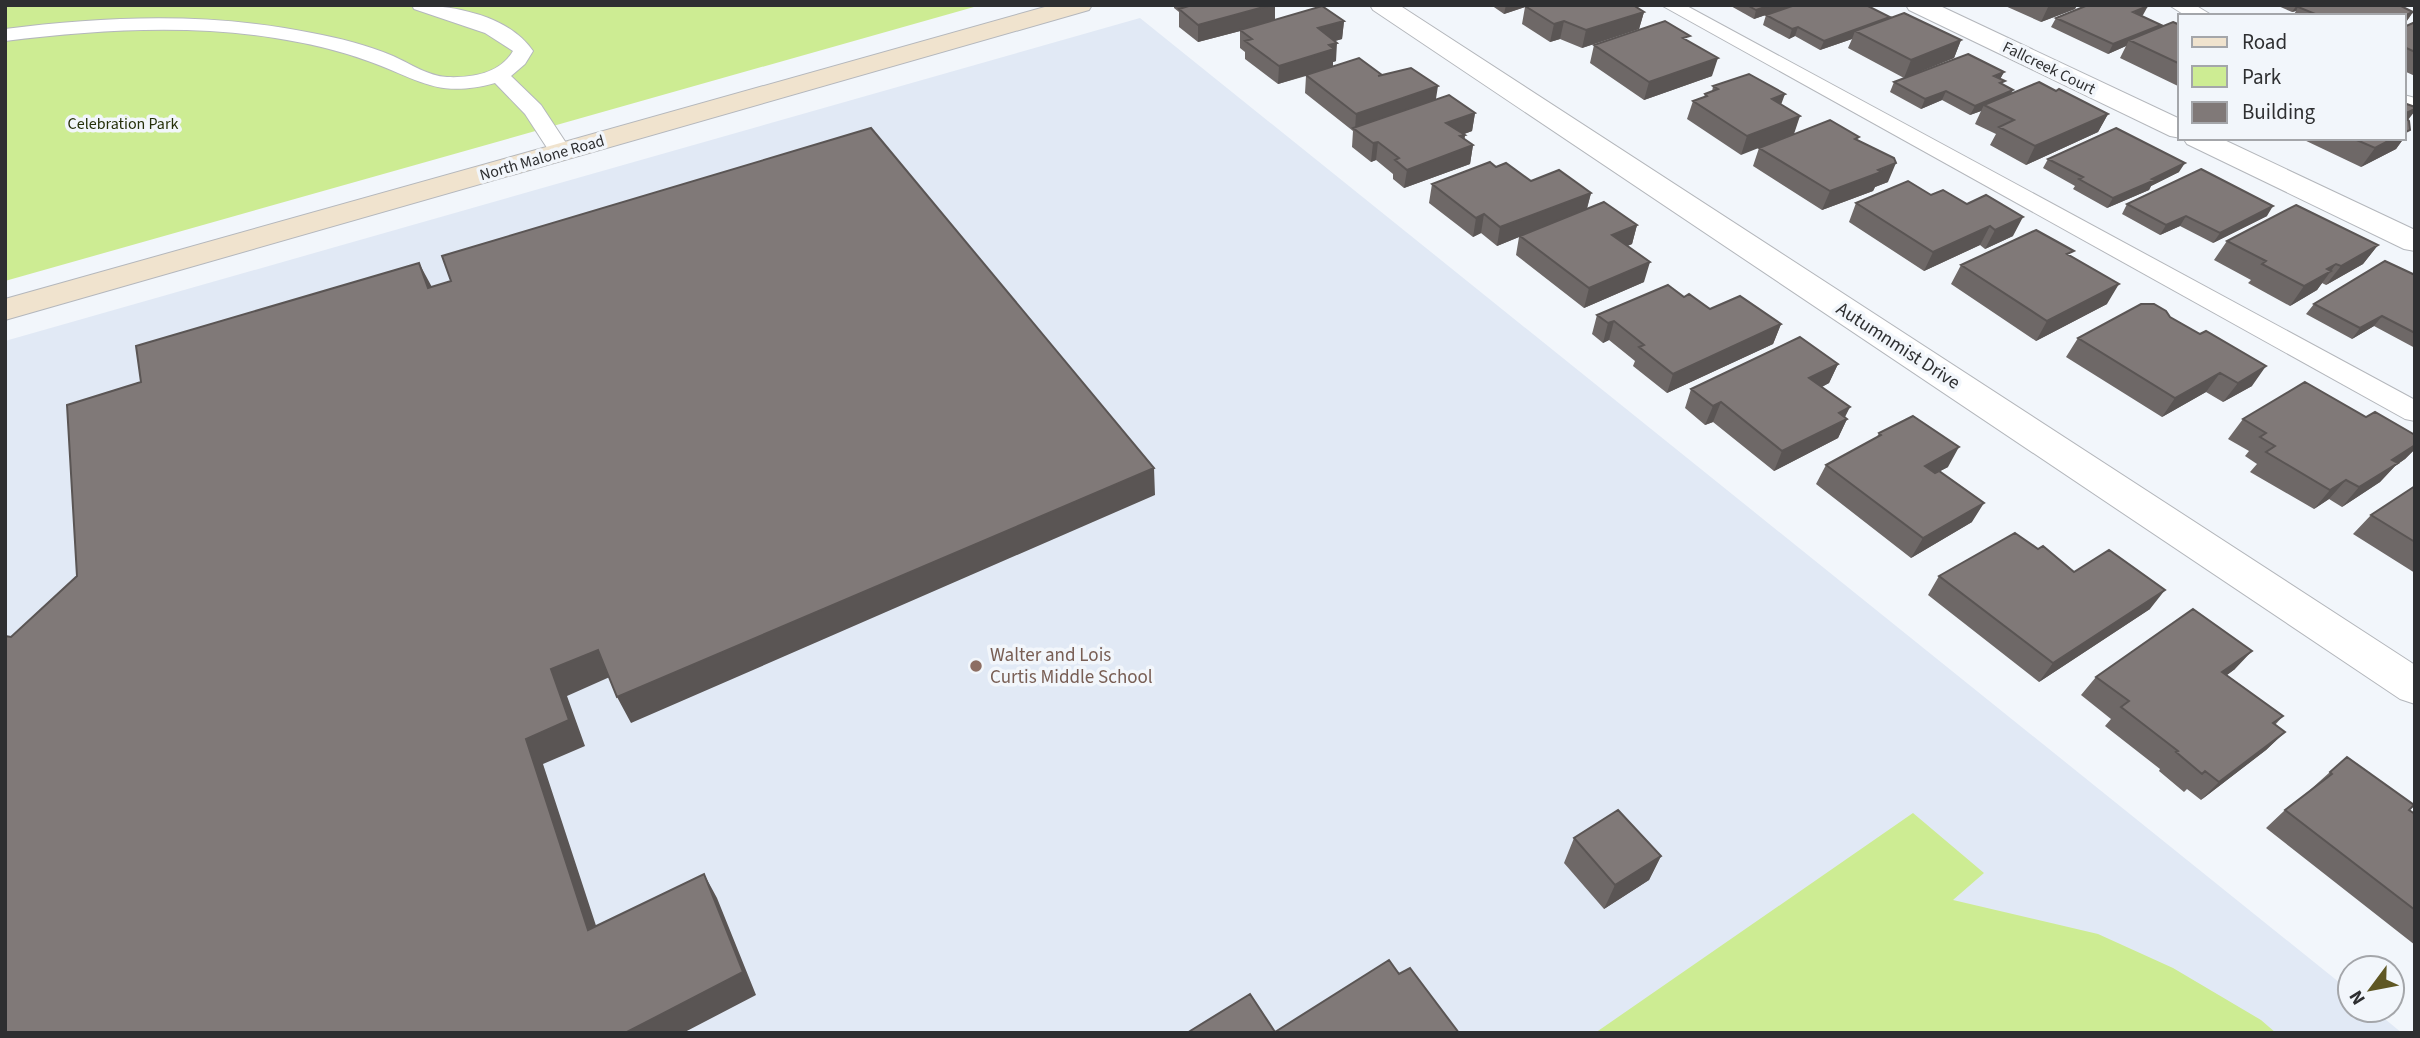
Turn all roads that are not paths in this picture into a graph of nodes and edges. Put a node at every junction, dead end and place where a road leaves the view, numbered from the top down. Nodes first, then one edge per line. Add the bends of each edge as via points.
1 (421, 5) edge
2 (1080, 5) edge
3 (1382, 5) edge
4 (1670, 5) edge
5 (1918, 5) edge
6 (2178, 5) edge
7 (2198, 14) edge
8 (5, 35) edge
9 (498, 75) junction
10 (2178, 129) edge
11 (2201, 140) edge
12 (561, 152) junction
13 (2415, 213) edge
14 (2382, 227) junction
15 (2415, 242) edge
16 (5, 310) edge
17 (2415, 412) edge
18 (2415, 687) edge

1 - 9 lane via 477,23 520,44 520,59
2 - 12 street, North Malone Road
3 - 18 street, Autumnmist Drive
4 - 17 lane
5 - 10 street, Fallcreek Court
6 - 7 lane
8 - 9 lane via 125,25 225,27 351,49 446,83
9 - 12 lane via 533,110
11 - 14 street
12 - 16 street, North Malone Road
13 - 14 street
14 - 15 street

